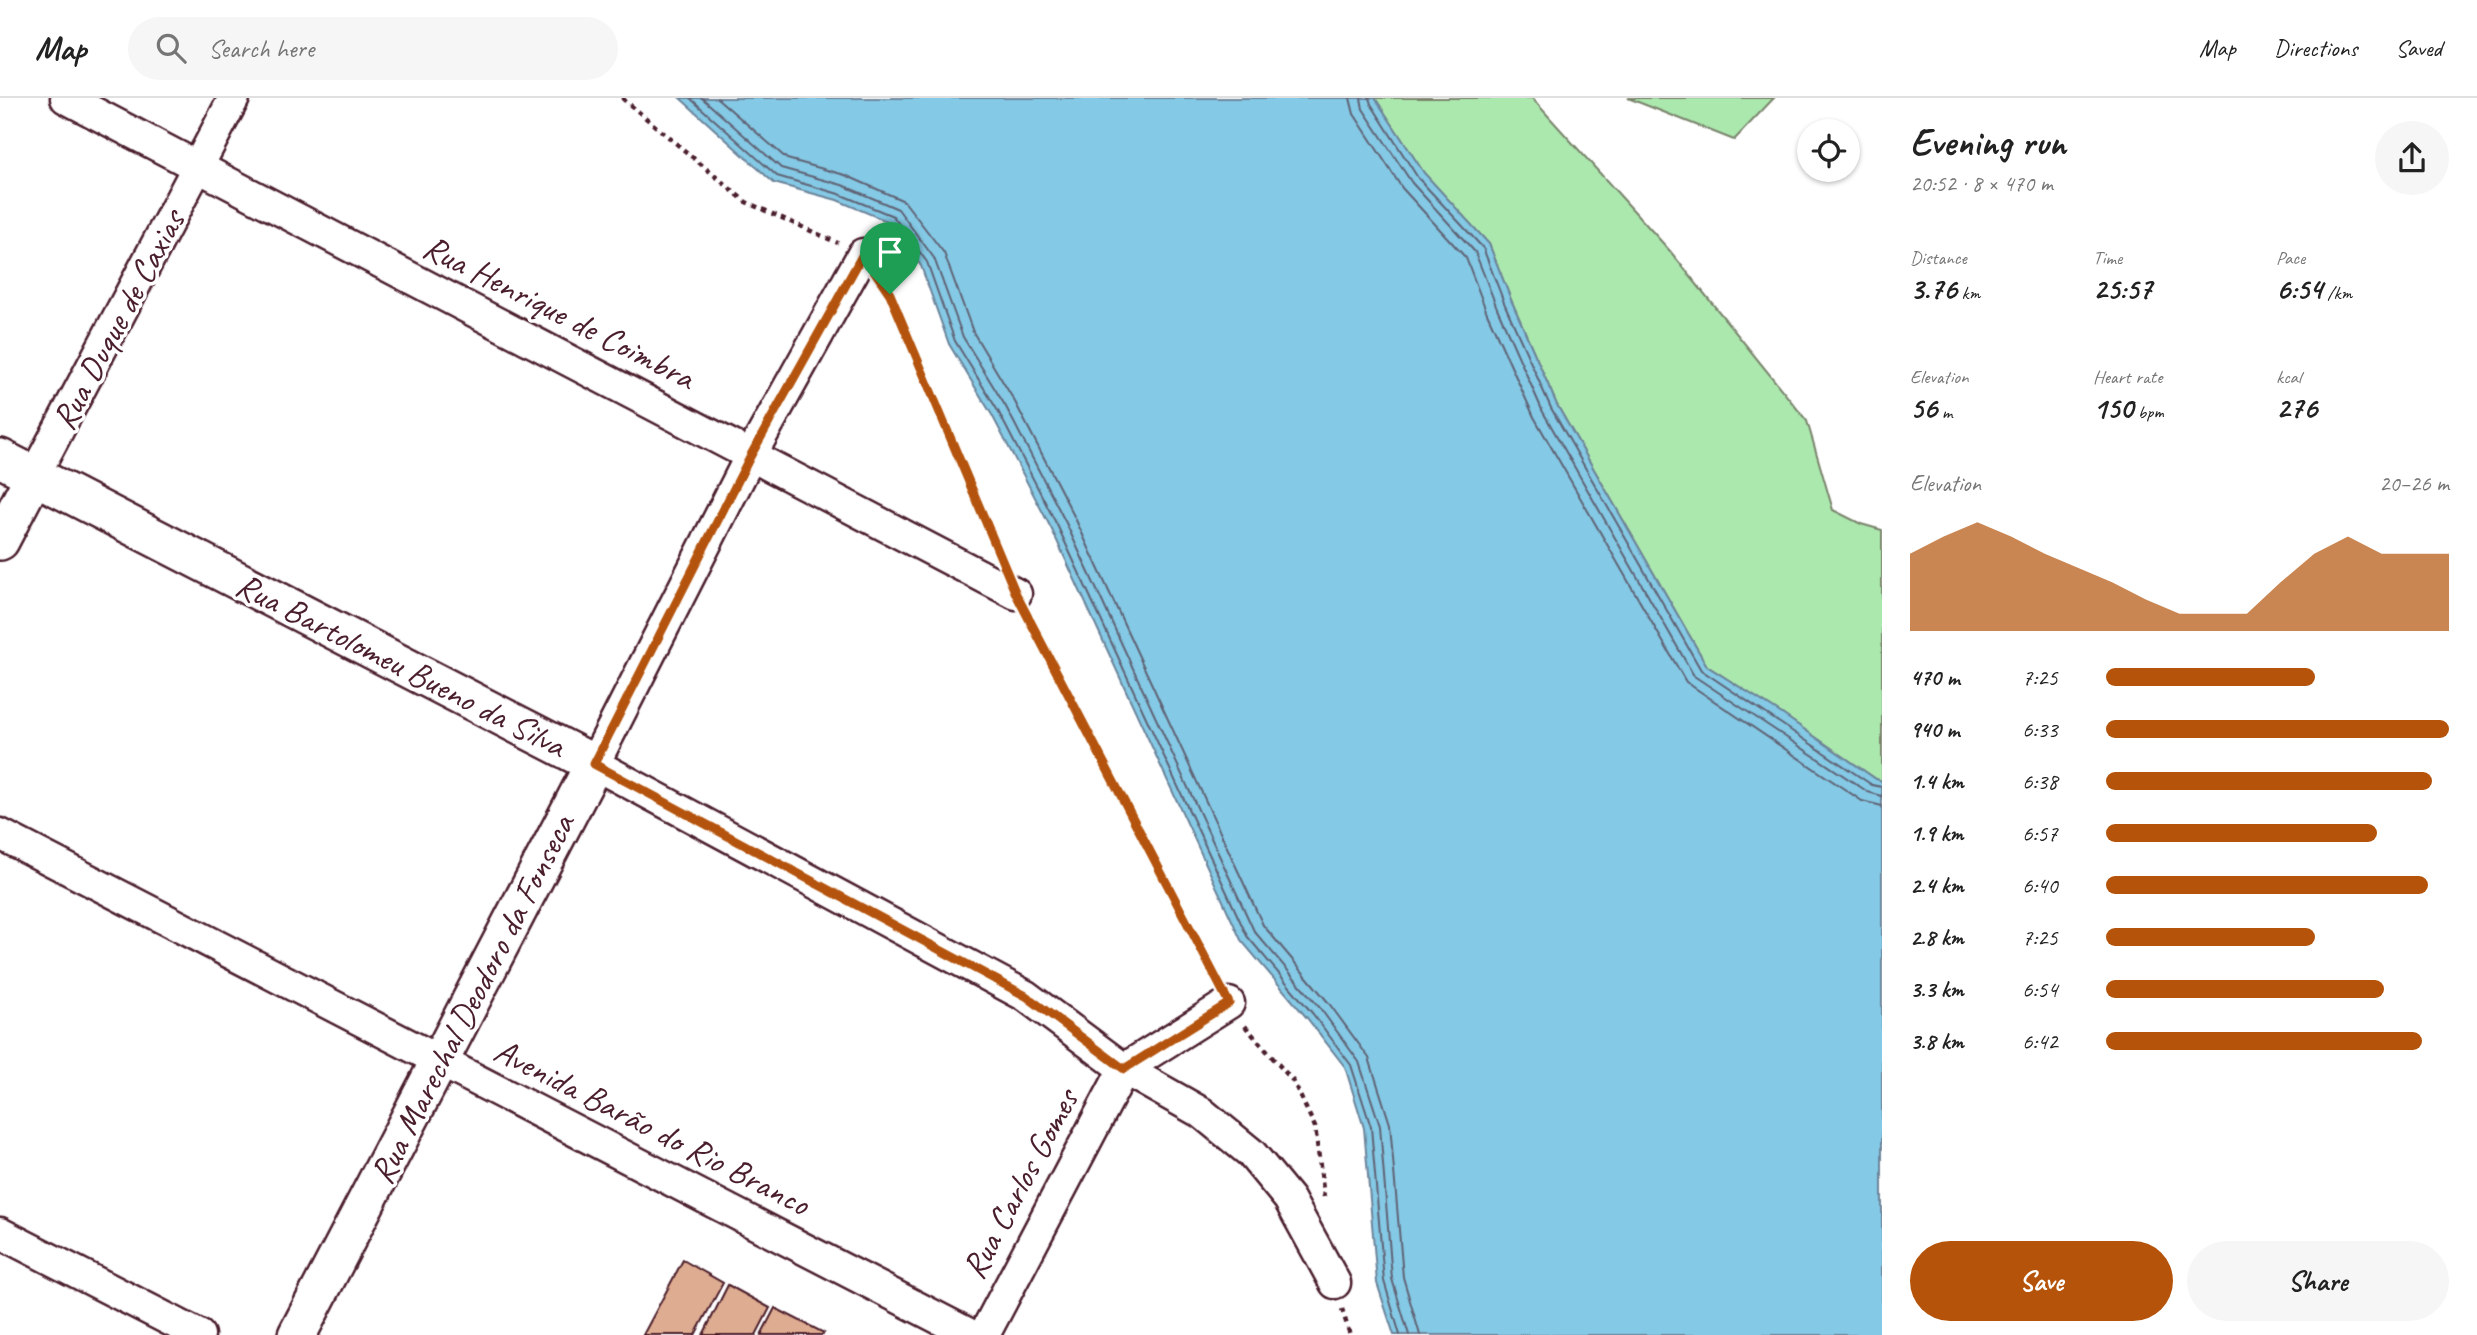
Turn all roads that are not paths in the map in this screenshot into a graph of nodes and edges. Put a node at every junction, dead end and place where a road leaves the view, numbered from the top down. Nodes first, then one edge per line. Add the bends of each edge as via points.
1 (66, 98) edge
2 (234, 98) edge
3 (199, 167) junction
4 (863, 254) road end
5 (751, 455) junction
6 (0, 458) edge
7 (34, 476) junction
8 (0, 541) edge
9 (1016, 594) road end
10 (594, 764) junction
11 (0, 834) edge
12 (1229, 1003) road end
13 (440, 1061) junction
14 (1124, 1069) junction
15 (0, 1233) edge
16 (1335, 1283) road end
17 (199, 1335) edge
18 (297, 1335) edge
19 (971, 1335) edge
20 (984, 1335) edge

1 - 3 street, Rua Henrique de Coimbra
2 - 3 street, Rua Duque de Caxias
3 - 5 street, Rua Henrique de Coimbra
3 - 7 street, Rua Duque de Caxias
4 - 5 street, Rua Marechal Deodoro da Fonseca
5 - 9 street, Rua Henrique de Coimbra
5 - 10 street, Rua Marechal Deodoro da Fonseca
6 - 7 street, Rua Bartolomeu Bueno da Silva
7 - 8 street, Rua Duque de Caxias
7 - 10 street, Rua Bartolomeu Bueno da Silva
10 - 13 street, Rua Marechal Deodoro da Fonseca
10 - 14 street, Rua Bartolomeu Bueno da Silva via 1026,996
11 - 13 street, Avenida Barão do Rio Branco
12 - 14 street
13 - 18 street, Rua Marechal Deodoro da Fonseca
13 - 19 street, Avenida Barão do Rio Branco
14 - 16 street, Rua Bartolomeu Bueno da Silva via 1202,1113 1251,1153 1289,1199
14 - 20 street, Rua Carlos Gomes
15 - 17 street

